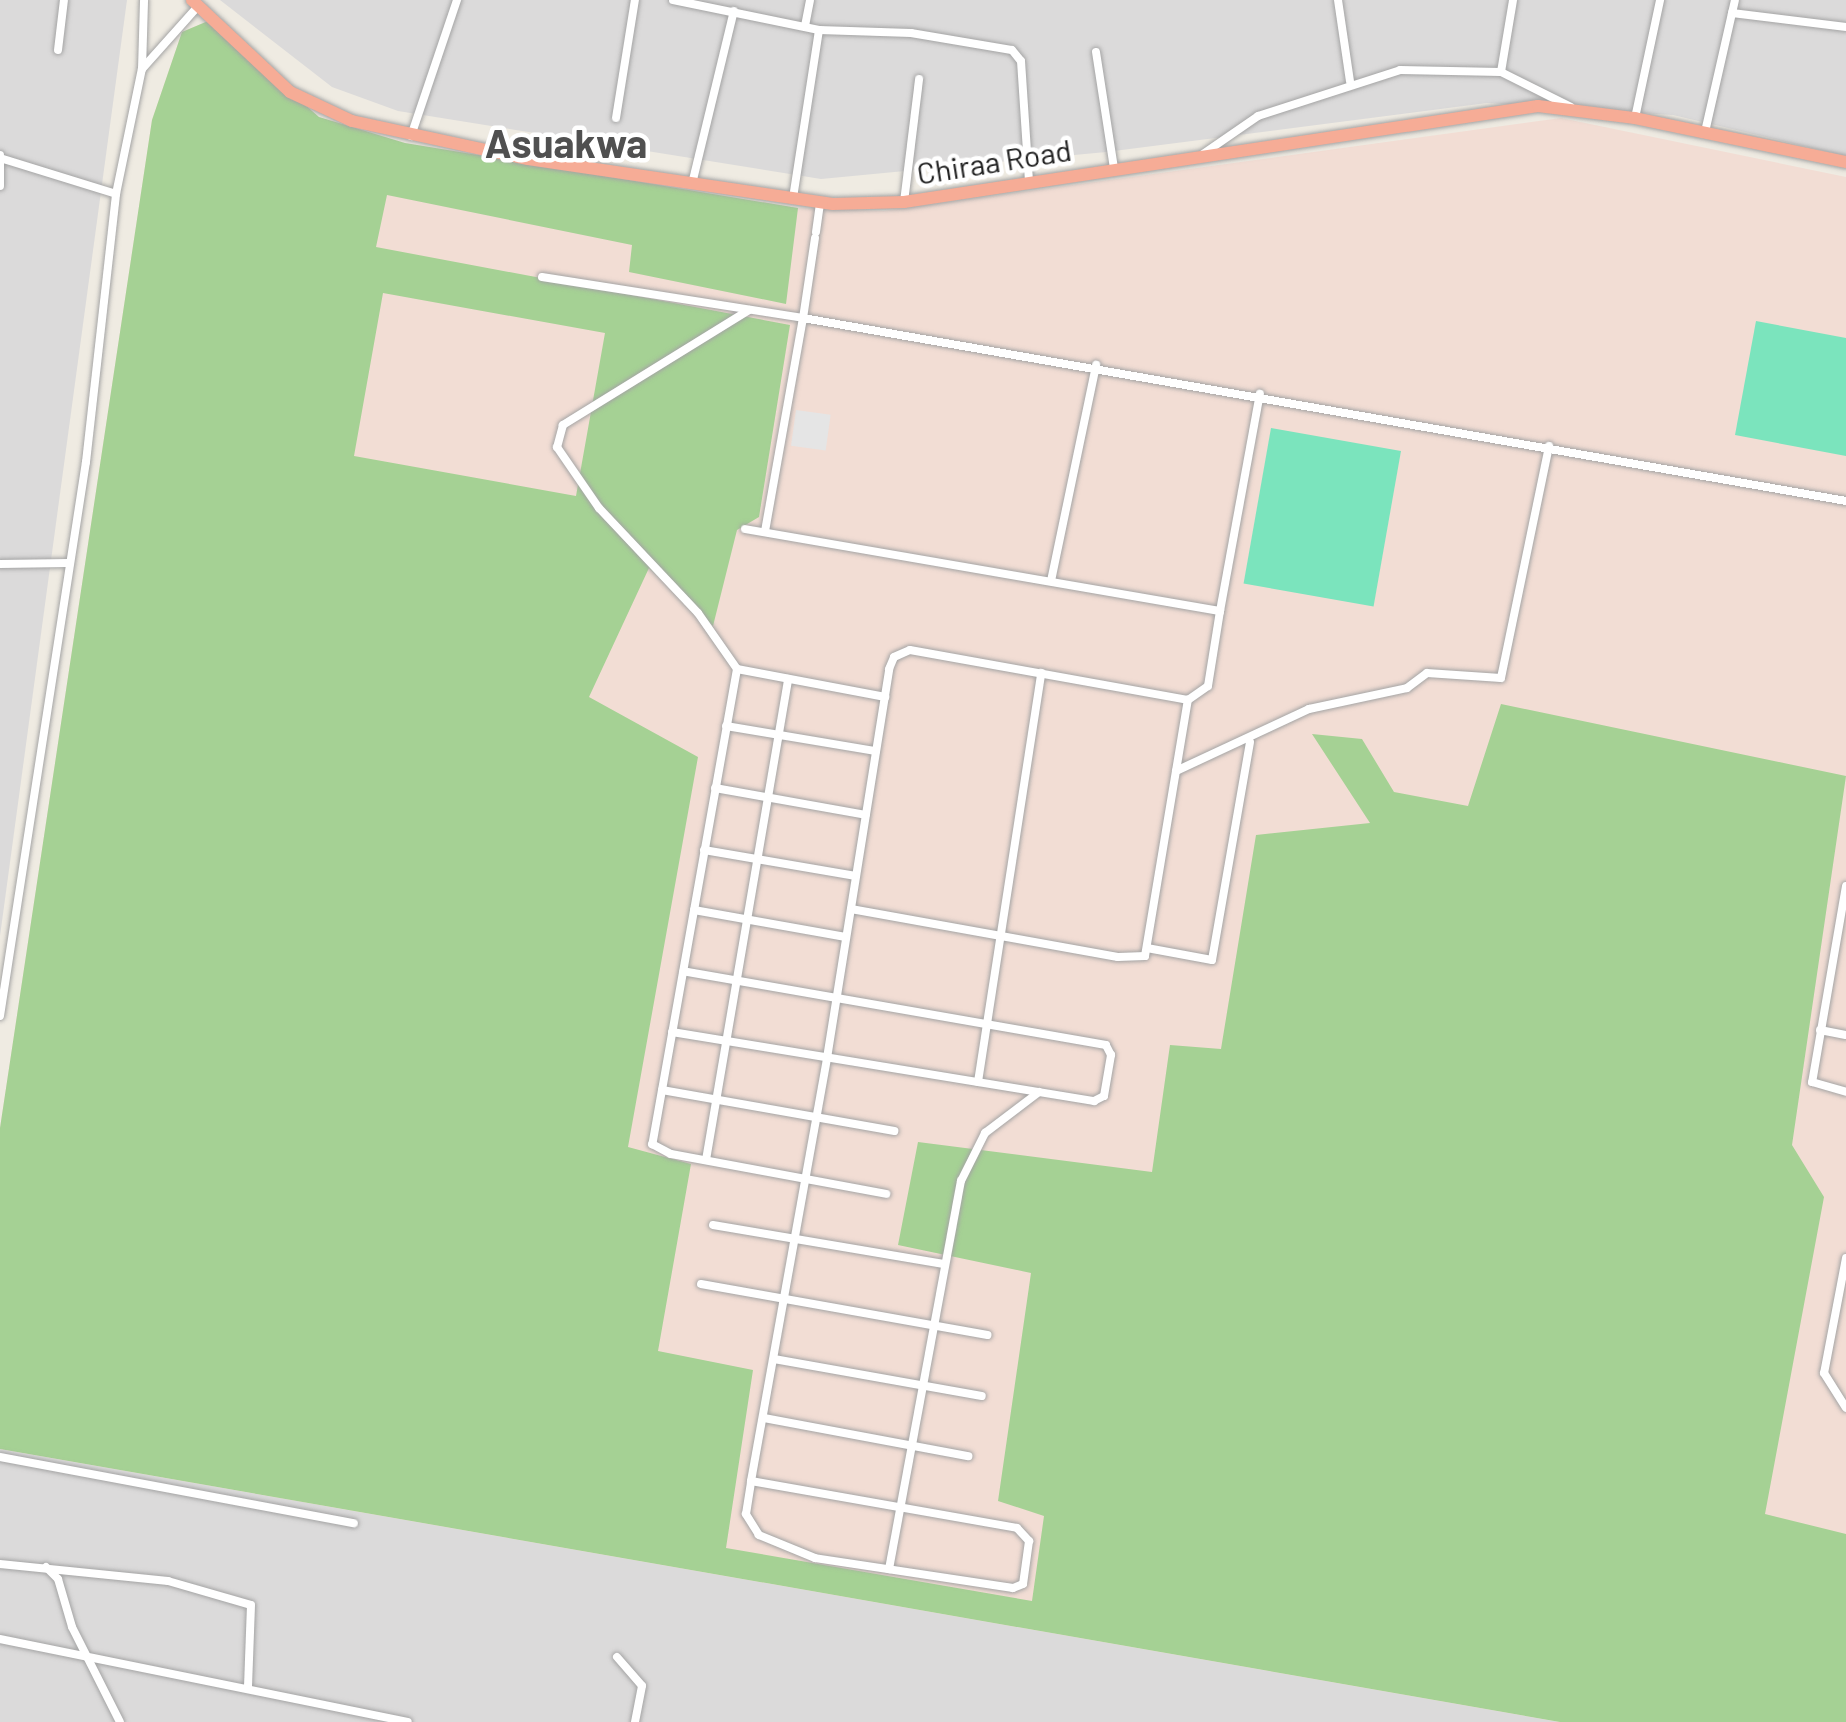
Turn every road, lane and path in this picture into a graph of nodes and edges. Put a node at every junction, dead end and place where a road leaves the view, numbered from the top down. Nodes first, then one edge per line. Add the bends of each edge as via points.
1 (64, 0) edge
2 (144, 0) edge
3 (457, 0) edge
4 (635, 0) edge
5 (673, 0) edge
6 (810, 0) edge
7 (1338, 0) edge
8 (1513, 0) edge
9 (1660, 0) edge
10 (1735, 0) edge
11 (196, 2) edge
12 (714, 4) edge
13 (734, 11) junction
14 (1732, 13) junction
15 (805, 26) junction
16 (1846, 27) edge
17 (820, 30) junction
18 (58, 50) dead end
19 (1096, 52) dead end
20 (142, 69) junction
21 (1501, 72) junction
22 (920, 79) dead end
23 (1350, 82) junction
24 (1572, 108) junction
25 (616, 118) dead end
26 (1634, 118) junction
27 (1704, 132) junction
28 (412, 136) junction
29 (1203, 154) junction
30 (0, 157) edge
31 (1846, 162) edge
32 (1114, 168) junction
33 (1029, 181) junction
34 (692, 184) junction
35 (0, 186) edge
36 (116, 194) junction
37 (793, 199) junction
38 (820, 202) junction
39 (904, 202) junction
40 (542, 277) dead end
41 (748, 310) junction
42 (803, 318) junction
43 (1096, 365) junction
44 (1260, 394) junction
45 (1549, 446) junction
46 (1846, 500) edge
47 (745, 529) dead end
48 (765, 532) junction
49 (68, 563) junction
50 (0, 564) edge
51 (1050, 580) junction
52 (1220, 611) junction
53 (736, 669) junction
54 (1040, 672) junction
55 (788, 679) junction
56 (885, 697) junction
57 (1188, 700) junction
58 (726, 726) junction
59 (778, 734) junction
60 (1250, 742) junction
61 (876, 751) junction
62 (1176, 771) junction
63 (715, 788) junction
64 (768, 797) junction
65 (866, 815) junction
66 (704, 850) junction
67 (757, 859) junction
68 (856, 876) junction
69 (1846, 886) edge
70 (850, 909) junction
71 (694, 910) junction
72 (1844, 918) edge
73 (747, 920) junction
74 (1001, 936) junction
75 (846, 938) junction
76 (1146, 948) junction
77 (683, 971) junction
78 (737, 980) junction
79 (836, 996) junction
80 (0, 1016) edge
81 (988, 1024) junction
82 (1820, 1030) junction
83 (672, 1032) junction
84 (1846, 1036) edge
85 (726, 1041) junction
86 (827, 1058) junction
87 (978, 1082) junction
88 (662, 1090) junction
89 (1039, 1092) junction
90 (1846, 1092) edge
91 (716, 1100) junction
92 (816, 1118) junction
93 (894, 1132) dead end
94 (706, 1160) junction
95 (806, 1178) junction
96 (886, 1194) dead end
97 (712, 1225) dead end
98 (795, 1240) junction
99 (1845, 1254) edge
100 (944, 1264) junction
101 (701, 1284) dead end
102 (784, 1300) junction
103 (1834, 1316) junction
104 (1846, 1318) edge
105 (935, 1326) junction
106 (988, 1335) dead end
107 (774, 1359) junction
108 (924, 1386) junction
109 (982, 1396) dead end
110 (1846, 1408) edge
111 (764, 1418) junction
112 (913, 1446) junction
113 (968, 1456) dead end
114 (0, 1457) edge
115 (752, 1481) junction
116 (902, 1508) junction
117 (354, 1522) dead end
118 (0, 1564) edge
119 (46, 1567) junction
120 (890, 1570) junction
121 (0, 1639) edge
122 (86, 1656) junction
123 (617, 1656) dead end
124 (248, 1688) junction
125 (338, 1709) junction
126 (120, 1722) edge
127 (340, 1722) edge
128 (408, 1722) edge
129 (635, 1722) edge

1 - 18 street
2 - 20 street
3 - 28 street
4 - 25 street
5 - 12 street
6 - 15 street
7 - 23 street
8 - 21 street
9 - 26 street
10 - 14 street
11 - 20 street
11 - 28 highway, Chiraa Road via 306,103
12 - 13 street
13 - 15 street
13 - 34 street
14 - 16 street
14 - 27 street
15 - 17 street
17 - 33 street via 912,33 1018,54
17 - 37 street
19 - 32 street
20 - 36 street
21 - 23 street via 1400,70
21 - 24 street
22 - 39 street
23 - 29 street via 1258,116
24 - 26 highway, Chiraa Road
24 - 29 highway, Chiraa Road via 1449,116
26 - 27 highway, Chiraa Road
27 - 31 highway, Chiraa Road
28 - 34 highway, Chiraa Road
29 - 32 highway, Chiraa Road
30 - 35 street
30 - 36 street
32 - 33 highway, Chiraa Road
33 - 39 highway, Chiraa Road
34 - 37 highway, Chiraa Road
36 - 49 street
37 - 38 highway, Chiraa Road
38 - 39 highway, Chiraa Road
38 - 42 street
40 - 41 street
41 - 42 street
41 - 53 street via 563,425 556,447 599,508 698,613
42 - 43 street
42 - 48 street
43 - 44 street
43 - 51 street
44 - 45 street
44 - 52 street
45 - 46 street
45 - 60 street via 1501,678 1427,672 1407,688 1309,709
47 - 48 street
48 - 51 street
49 - 50 street
49 - 80 street
51 - 52 street
52 - 57 street via 1208,686
53 - 55 street
53 - 58 street
54 - 56 street via 910,650 894,657
54 - 57 street
54 - 74 street
55 - 56 street
55 - 59 street
56 - 61 street
57 - 62 street
58 - 59 street
58 - 63 street
59 - 61 street
59 - 64 street
60 - 62 street
60 - 76 street via 1212,960
61 - 65 street
62 - 76 street
63 - 64 street
63 - 66 street
64 - 65 street
64 - 67 street
65 - 68 street
66 - 67 street
66 - 71 street
67 - 68 street
67 - 73 street
68 - 70 street
69 - 72 street
70 - 74 street
70 - 75 street
71 - 73 street
71 - 77 street
72 - 82 street
73 - 75 street
73 - 78 street
74 - 76 street via 1134,960
74 - 81 street
75 - 79 street
77 - 78 street
77 - 83 street
78 - 79 street
78 - 85 street
79 - 81 street
79 - 86 street
81 - 87 street
81 - 89 street via 1111,1049 1101,1101
82 - 84 street
82 - 90 street via 1812,1084
83 - 85 street
83 - 88 street
85 - 86 street
85 - 91 street
86 - 87 street
86 - 92 street
87 - 89 street
88 - 91 street
88 - 94 street via 652,1144
89 - 100 street via 985,1133 961,1181
91 - 92 street
91 - 94 street
92 - 93 street
92 - 95 street
94 - 95 street
95 - 96 street
95 - 98 street
97 - 98 street
98 - 100 street
98 - 102 street
99 - 103 street
100 - 105 street
101 - 102 street
102 - 105 street
102 - 107 street
103 - 104 street
103 - 110 street via 1825,1380
105 - 106 street
105 - 108 street
107 - 108 street
107 - 111 street
108 - 109 street
108 - 112 street
111 - 112 street
111 - 115 street
112 - 113 street
112 - 116 street
114 - 117 street
115 - 116 street
115 - 120 street via 746,1514 759,1535 814,1558
116 - 120 street
116 - 120 street via 1017,1528 1028,1540 1023,1584 1013,1588
118 - 119 street
119 - 122 street via 58,1579
119 - 124 street via 168,1582 251,1605
121 - 122 street
122 - 124 street
122 - 126 street
123 - 129 street via 642,1686
124 - 125 street
125 - 127 street
125 - 128 street

